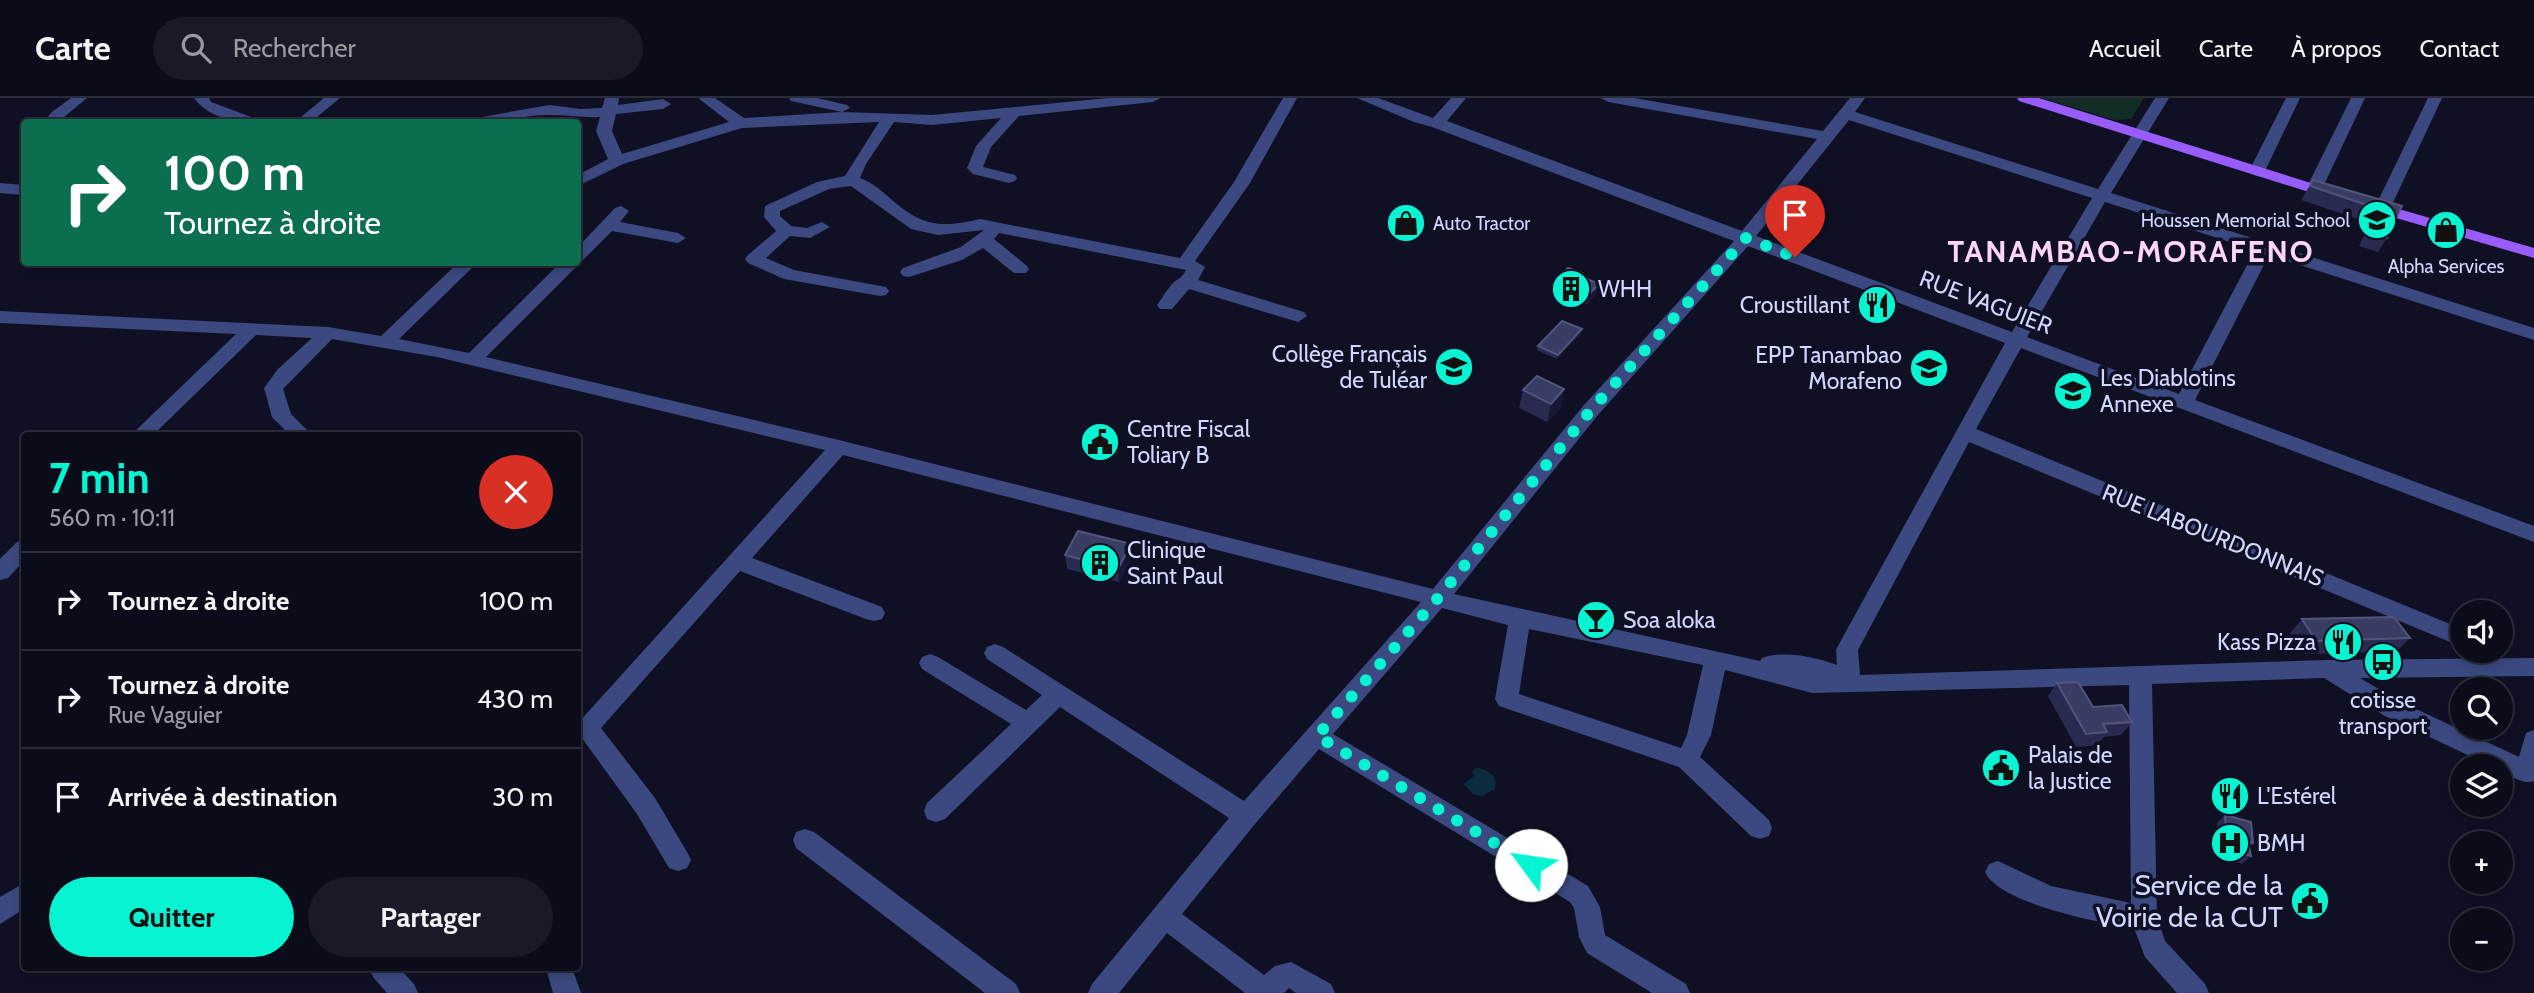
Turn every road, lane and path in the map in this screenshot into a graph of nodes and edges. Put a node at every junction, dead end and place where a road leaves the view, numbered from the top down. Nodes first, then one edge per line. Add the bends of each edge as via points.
1 (80, 98) edge
2 (201, 98) edge
3 (333, 98) edge
4 (705, 98) edge
5 (796, 98) edge
6 (1153, 98) edge
7 (1290, 98) edge
8 (1364, 98) edge
9 (1441, 98) edge
10 (1459, 98) edge
11 (1608, 98) edge
12 (1858, 98) edge
13 (2024, 98) edge
14 (2162, 98) edge
15 (2293, 98) edge
16 (2358, 98) edge
17 (2435, 98) edge
18 (1055, 103) edge
19 (663, 104) dead end
20 (609, 107) edge
21 (1014, 113) junction
22 (1846, 114) junction
23 (859, 116) junction
24 (889, 118) junction
25 (53, 119) edge
26 (244, 119) edge
27 (306, 119) edge
28 (509, 119) edge
29 (1428, 121) junction
30 (741, 123) junction
31 (2143, 134) junction
32 (1829, 137) junction
33 (617, 161) junction
34 (2257, 171) junction
35 (1009, 178) dead end
36 (581, 179) edge
37 (851, 180) junction
38 (0, 188) edge
39 (21, 190) edge
40 (2314, 190) junction
41 (2100, 195) junction
42 (2382, 209) junction
43 (621, 211) dead end
44 (609, 225) junction
45 (822, 227) dead end
46 (786, 231) junction
47 (990, 234) junction
48 (678, 238) dead end
49 (1746, 238) junction
50 (2264, 247) junction
51 (581, 253) edge
52 (2534, 253) edge
53 (1185, 263) junction
54 (466, 266) edge
55 (567, 266) edge
56 (1020, 269) dead end
57 (909, 272) dead end
58 (1188, 283) junction
59 (880, 291) dead end
60 (1166, 305) dead end
61 (1298, 316) dead end
62 (1, 318) edge
63 (252, 329) junction
64 (328, 333) junction
65 (2534, 334) edge
66 (386, 341) junction
67 (2018, 341) junction
68 (473, 359) junction
69 (2184, 402) junction
70 (144, 432) edge
71 (299, 432) edge
72 (1964, 432) junction
73 (839, 447) junction
74 (2534, 534) edge
75 (21, 551) edge
76 (737, 561) junction
77 (0, 572) edge
78 (1438, 598) junction
79 (874, 613) dead end
80 (1520, 619) junction
81 (2450, 633) edge
82 (995, 653) dead end
83 (1716, 659) junction
84 (2513, 662) edge
85 (930, 663) dead end
86 (2327, 669) junction
87 (2530, 672) edge
88 (2140, 674) junction
89 (1849, 685) junction
90 (1058, 694) junction
91 (1027, 722) junction
92 (1317, 736) junction
93 (2534, 740) edge
94 (1687, 760) junction
95 (2531, 775) edge
96 (936, 811) dead end
97 (1246, 817) junction
98 (1760, 828) dead end
99 (805, 840) dead end
100 (678, 860) dead end
101 (1998, 872) dead end
102 (21, 897) edge
103 (0, 912) edge
104 (1165, 916) junction
105 (2144, 917) junction
106 (385, 971) edge
107 (560, 971) edge
108 (1107, 992) edge
109 (404, 993) edge
110 (567, 993) edge
111 (1006, 993) edge
112 (1321, 993) edge
113 (1676, 993) edge
114 (2195, 993) edge

1 - 25 street
2 - 26 street via 206,105
3 - 27 street
4 - 30 street
5 - 23 street via 850,108
6 - 18 street
7 - 53 street via 1242,183
8 - 29 street, RUE VAGUIER
9 - 29 street
10 - 29 street
11 - 32 street
12 - 22 street
13 - 31 main road
14 - 31 street
15 - 34 street
16 - 40 street
17 - 42 street
18 - 21 street
19 - 20 street
20 - 28 street via 581,114 549,110
20 - 33 street via 604,131
21 - 24 street via 932,120
21 - 35 street via 984,146 975,168
22 - 32 street
22 - 41 street
23 - 24 street
23 - 30 street
24 - 37 street
29 - 49 street, RUE VAGUIER
30 - 33 street
31 - 34 main road
31 - 41 street
32 - 49 street
33 - 36 street
34 - 40 main road
37 - 46 street via 832,183 771,209 772,217
37 - 47 street via 921,229 951,231 980,224
38 - 39 street
40 - 42 main road
41 - 50 street
41 - 67 street
42 - 52 main road
43 - 44 street
44 - 48 street
44 - 51 street
45 - 46 street via 810,233
46 - 59 street via 754,259 790,275
47 - 53 street
47 - 56 street
47 - 57 street via 956,255
49 - 67 street, RUE VAGUIER
49 - 78 street via 1591,410
50 - 65 street
50 - 69 street
53 - 58 street via 1196,267
54 - 66 street
55 - 68 street
58 - 60 street via 1179,287
58 - 61 street
62 - 63 street
63 - 64 street
63 - 70 street
64 - 66 street
64 - 71 street via 273,388 282,416
66 - 68 street
67 - 69 street, RUE VAGUIER
67 - 72 street
68 - 73 street
69 - 74 street, RUE VAGUIER
72 - 81 street, RUE LABOURDONNAIS
72 - 89 street via 1847,650
73 - 76 street
73 - 78 street
75 - 77 street
76 - 79 street
76 - 100 street via 587,727 646,806
78 - 80 street
78 - 92 street
80 - 83 street
80 - 94 street via 1507,699
82 - 90 street
83 - 89 street via 1812,684
83 - 94 street via 1699,734
84 - 87 street
85 - 91 street
86 - 87 street
86 - 88 street
86 - 95 street via 2393,709
88 - 89 street
88 - 105 street
90 - 91 street
90 - 97 street
91 - 96 street
92 - 97 street
92 - 113 street via 1579,894 1587,903 1588,934 1596,944
93 - 95 street
94 - 98 street
97 - 104 street
99 - 111 street
101 - 105 street via 2022,888 2094,912
102 - 103 street
104 - 108 street
104 - 112 street via 1261,989 1291,975
105 - 114 street via 2154,948
106 - 109 street
107 - 110 street

